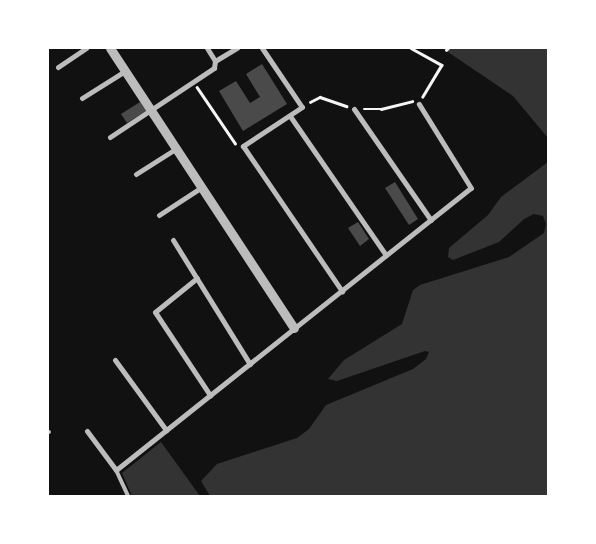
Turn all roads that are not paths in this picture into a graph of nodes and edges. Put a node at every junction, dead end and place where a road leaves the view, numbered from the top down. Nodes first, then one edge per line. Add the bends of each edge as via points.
1 (86, 48) edge
2 (110, 48) edge
3 (208, 48) edge
4 (237, 48) edge
5 (262, 48) edge
6 (215, 61) junction
7 (58, 67) dead end
8 (125, 71) junction
9 (82, 98) dead end
10 (420, 104) road end
11 (354, 108) dead end
12 (152, 109) junction
13 (290, 116) junction
14 (110, 137) dead end
15 (177, 148) junction
16 (136, 174) dead end
17 (202, 186) junction
18 (159, 215) dead end
19 (431, 220) junction
20 (173, 240) dead end
21 (386, 256) junction
22 (197, 278) junction
23 (342, 291) junction
24 (294, 328) junction
25 (115, 360) dead end
26 (250, 364) junction
27 (210, 395) junction
28 (166, 430) junction
29 (87, 431) dead end
30 (116, 470) junction
31 (128, 496) edge

1 - 7 street
2 - 8 street
3 - 6 street
4 - 6 street
5 - 13 street via 302,107
6 - 12 street via 214,68
8 - 9 street
8 - 12 street
10 - 19 street via 472,188
11 - 19 street
12 - 14 street
12 - 15 street
13 - 21 street
13 - 23 street via 243,146
15 - 16 street
15 - 17 street
17 - 18 street
17 - 24 street
19 - 21 street
20 - 22 street
21 - 23 street
22 - 26 street
22 - 27 street via 155,312
23 - 24 street
24 - 26 street
25 - 28 street
26 - 27 street
27 - 28 street
28 - 30 street
29 - 30 street
30 - 31 lane

